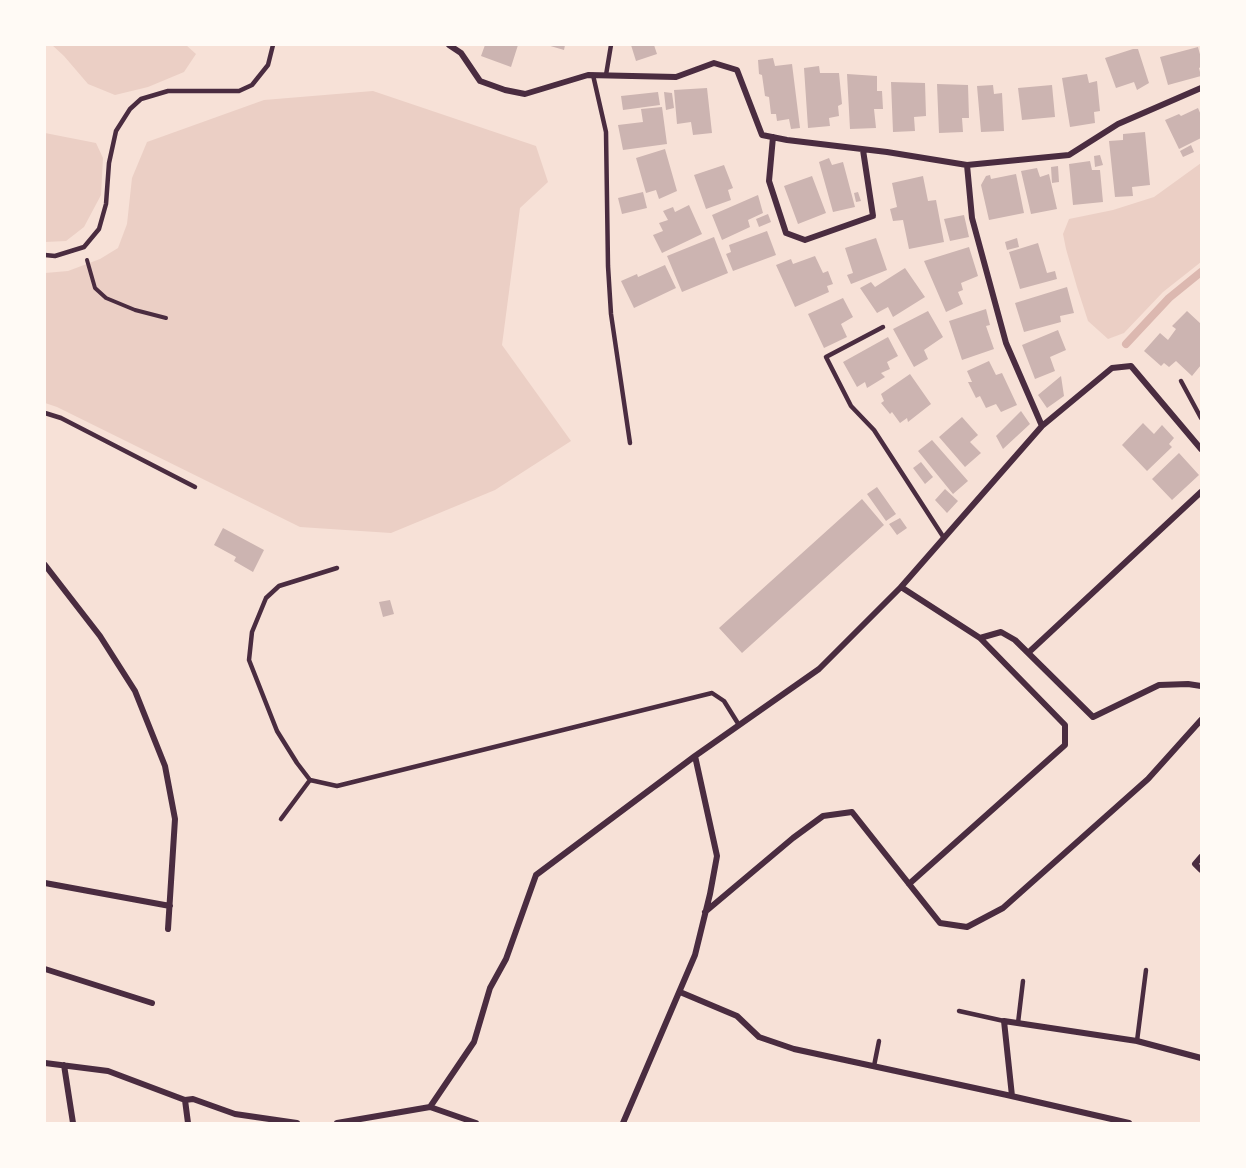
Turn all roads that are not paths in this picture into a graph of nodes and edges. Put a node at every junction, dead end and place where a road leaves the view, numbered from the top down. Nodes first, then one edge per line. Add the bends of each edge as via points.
1 (273, 45) edge
2 (449, 45) edge
3 (611, 45) edge
4 (593, 75) junction
5 (606, 75) junction
6 (1201, 88) edge
7 (773, 137) junction
8 (863, 150) junction
9 (967, 165) junction
10 (45, 255) edge
11 (883, 327) dead end
12 (1180, 381) dead end
13 (45, 413) edge
14 (1201, 418) edge
15 (1042, 426) junction
16 (630, 443) dead end
17 (1201, 448) edge
18 (195, 486) dead end
19 (1201, 492) edge
20 (944, 538) junction
21 (45, 565) edge
22 (337, 568) dead end
23 (901, 587) junction
24 (980, 639) junction
25 (1028, 653) junction
26 (1201, 687) edge
27 (1201, 720) edge
28 (739, 726) junction
29 (695, 756) junction
30 (310, 780) junction
31 (281, 819) dead end
32 (1201, 857) edge
33 (1201, 870) edge
34 (45, 883) edge
35 (909, 884) junction
36 (170, 906) junction
37 (705, 912) junction
38 (168, 929) dead end
39 (45, 969) edge
40 (1146, 970) dead end
41 (1023, 981) dead end
42 (680, 992) junction
43 (153, 1003) dead end
44 (959, 1011) dead end
45 (1004, 1021) junction
46 (1018, 1023) junction
47 (879, 1041) dead end
48 (1137, 1041) junction
49 (1201, 1058) edge
50 (45, 1063) edge
51 (64, 1065) junction
52 (874, 1066) junction
53 (1012, 1096) junction
54 (185, 1100) junction
55 (430, 1107) junction
56 (73, 1123) edge
57 (188, 1123) edge
58 (297, 1123) edge
59 (337, 1123) edge
60 (476, 1123) edge
61 (623, 1123) edge
62 (1129, 1123) edge

1 - 10 lane via 268,65 252,86 238,91 168,91 141,99 130,109 116,131 99,229 84,247 56,256
2 - 4 street via 461,53 480,81 505,90 525,94
3 - 5 lane
4 - 5 street
4 - 16 lane via 606,132 611,314
5 - 7 street via 676,77 714,63 737,70 762,135
6 - 9 street via 1118,124 1069,154
7 - 8 street
7 - 8 street via 769,181 786,233 805,240 873,216
8 - 9 street
9 - 15 street via 972,218 1006,343
11 - 20 lane via 826,357 851,406 874,430
12 - 14 lane
13 - 18 lane
15 - 17 street via 1112,368 1131,366
15 - 20 street
19 - 25 street
20 - 23 street
21 - 36 street via 100,636 135,691 165,766 175,819
22 - 30 lane via 279,586 266,598 252,632 249,660 277,731
23 - 24 street
23 - 28 street via 819,669
24 - 25 street via 1001,632
24 - 35 street via 1065,725 1065,745
25 - 26 street via 1093,717 1159,685
27 - 35 street via 1148,779 1003,908 967,927 940,923
28 - 29 street
28 - 30 lane via 724,701 712,693 337,786
29 - 37 street via 717,856
29 - 55 street via 536,875 506,959 489,988 474,1042
30 - 31 lane
32 - 33 street via 1195,864
34 - 36 street
35 - 37 street via 852,812 823,816
36 - 38 street
37 - 42 street via 695,955
39 - 43 street
40 - 48 lane
41 - 46 lane
42 - 52 street via 737,1016 759,1037 794,1049
42 - 61 street
44 - 45 lane
45 - 46 street
45 - 53 street
46 - 48 street
47 - 52 lane
48 - 49 street
50 - 51 street
51 - 54 street via 108,1071
51 - 56 street
52 - 53 street
53 - 62 street
54 - 57 street
54 - 58 street via 193,1099 235,1114
55 - 59 street
55 - 60 street

